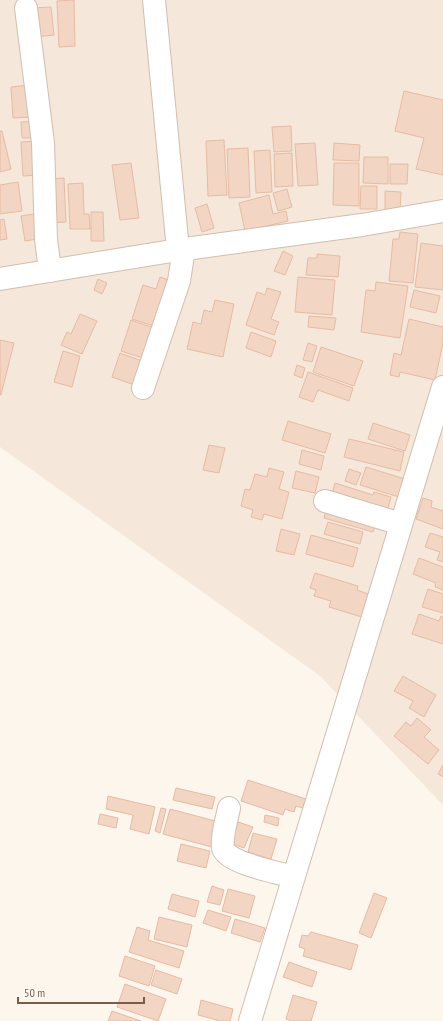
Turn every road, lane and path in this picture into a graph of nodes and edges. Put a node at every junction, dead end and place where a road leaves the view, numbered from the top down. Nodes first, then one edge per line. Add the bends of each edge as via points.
1 (154, 0) edge
2 (26, 8) dead end
3 (443, 211) edge
4 (181, 250) junction
5 (50, 271) junction
6 (0, 279) edge
7 (443, 387) edge
8 (143, 388) dead end
9 (325, 501) dead end
10 (401, 524) junction
11 (229, 808) dead end
12 (294, 877) junction
13 (250, 1021) edge

1 - 4 street
2 - 5 street via 43,143 46,239
3 - 4 street
4 - 5 street
4 - 8 street via 179,280
5 - 6 street
7 - 10 street
9 - 10 street
10 - 12 street
11 - 12 street via 223,848 227,854 244,864
12 - 13 street

